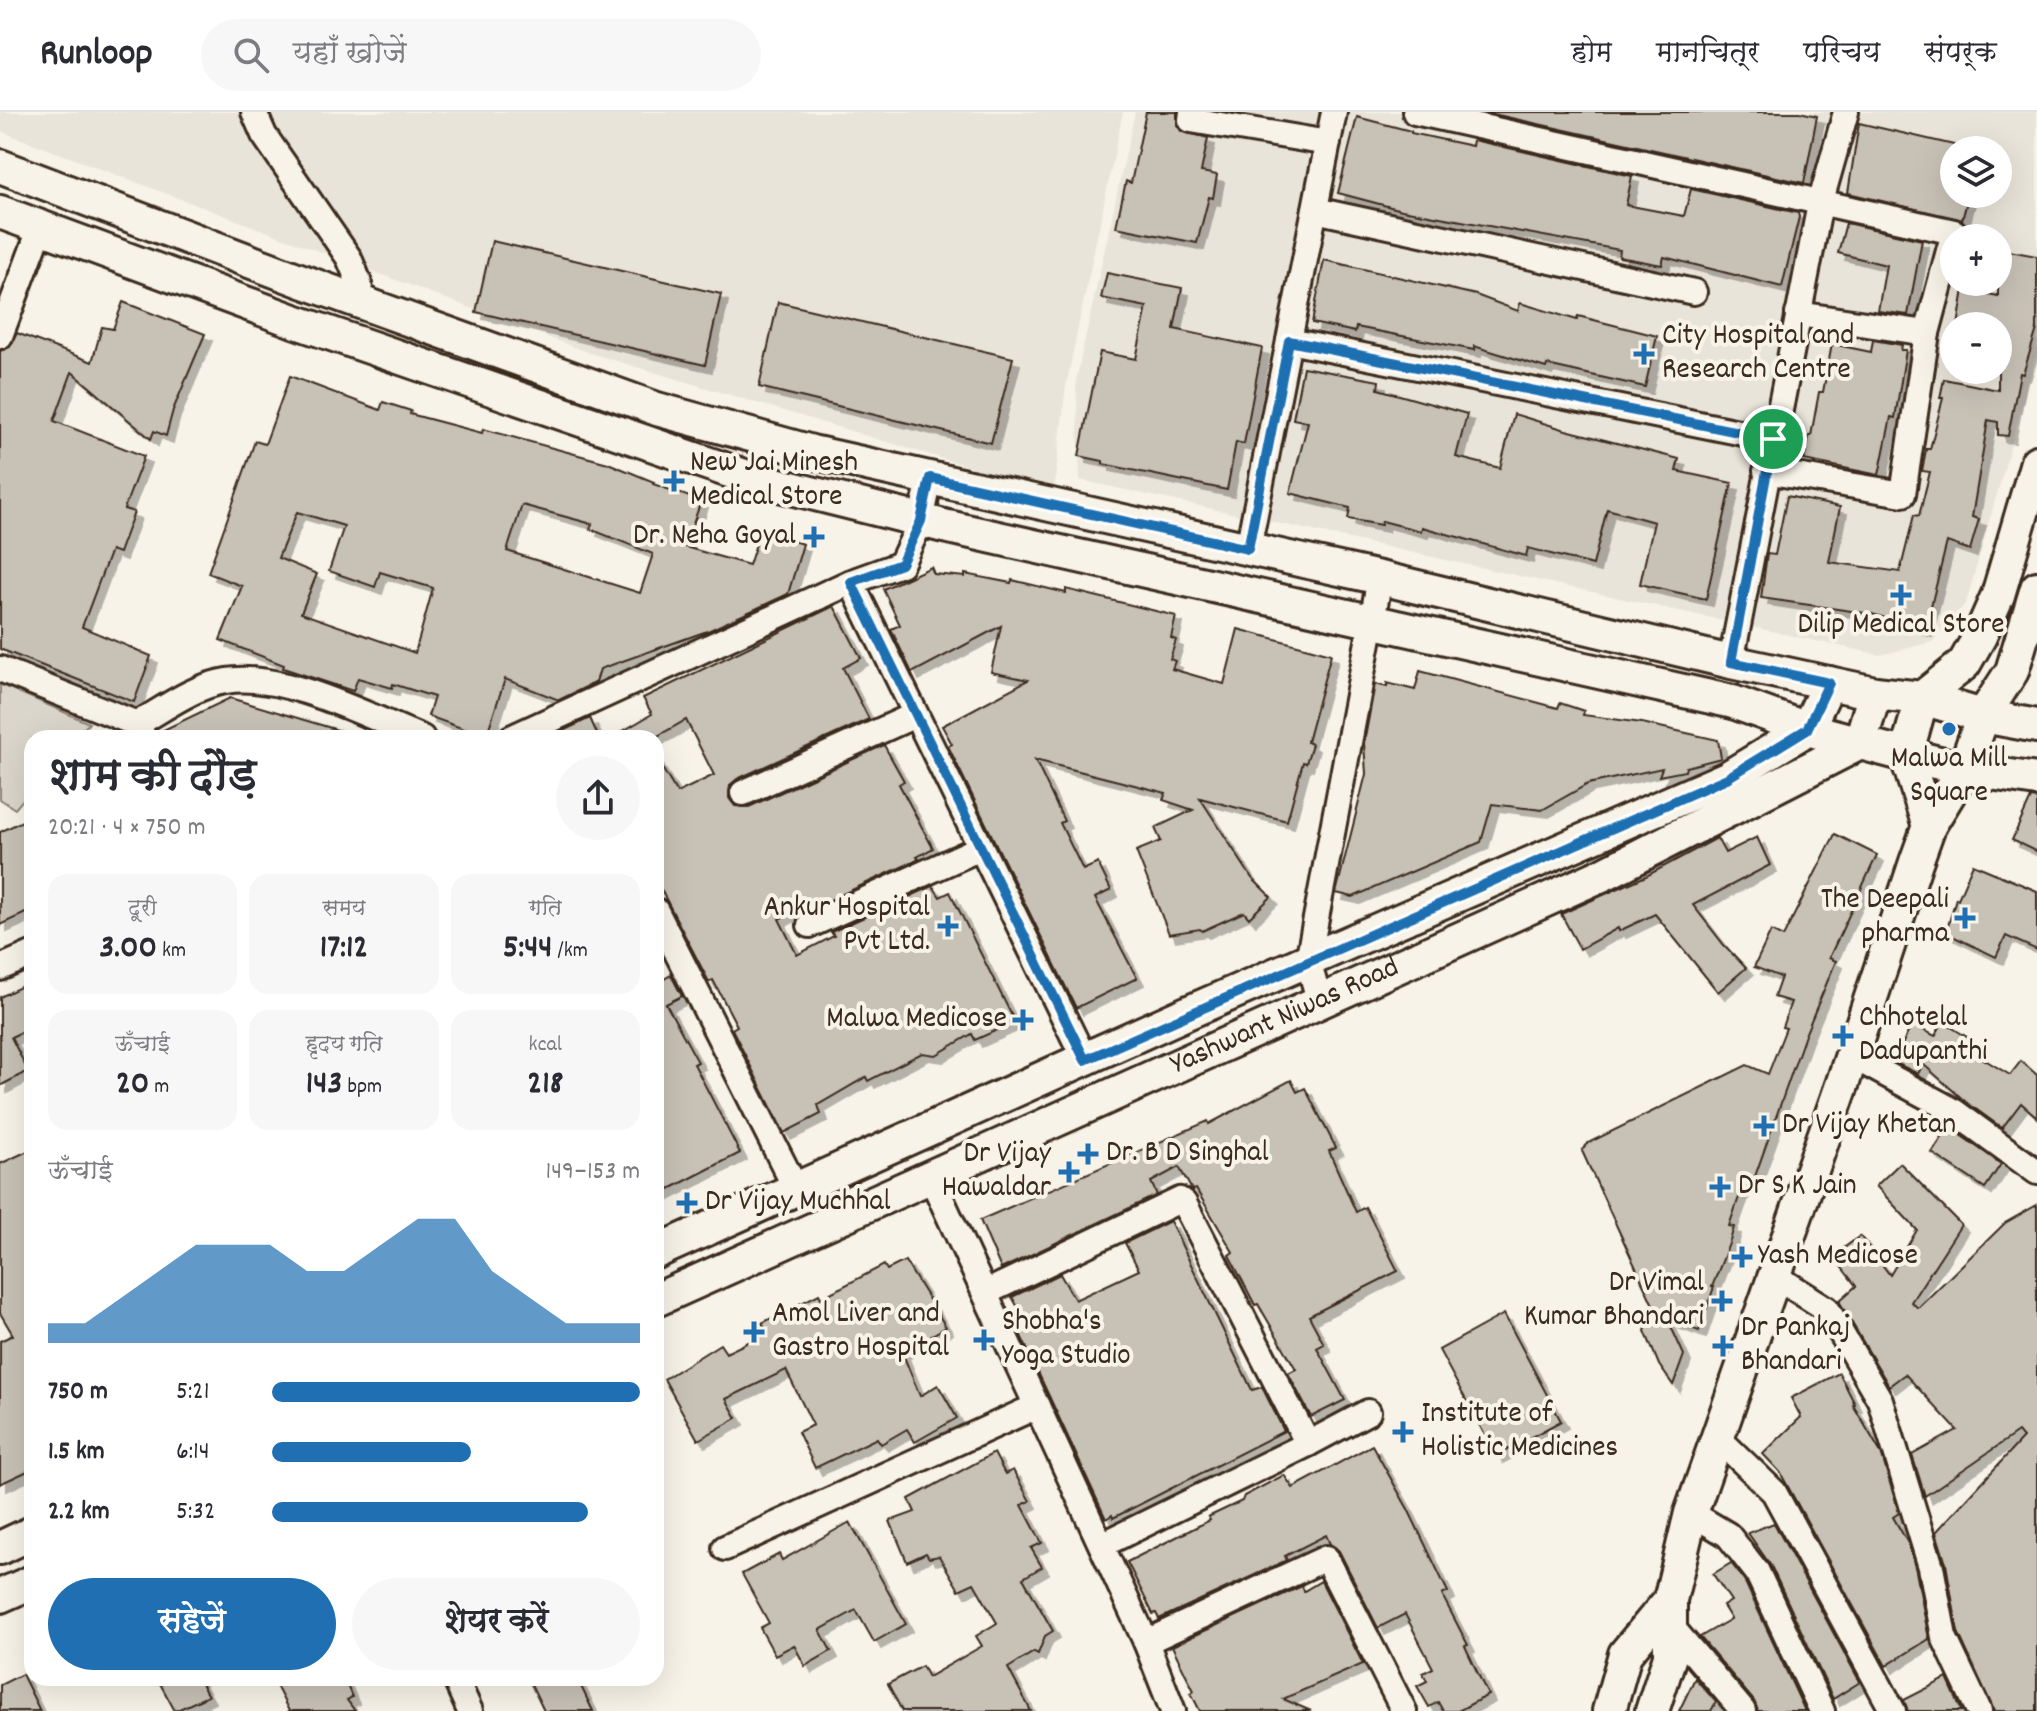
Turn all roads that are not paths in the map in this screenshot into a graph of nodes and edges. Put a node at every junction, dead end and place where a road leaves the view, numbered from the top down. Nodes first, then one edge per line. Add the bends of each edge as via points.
1 (254, 112) edge
2 (1192, 112) edge
3 (1334, 112) edge
4 (1415, 112) edge
5 (1846, 112) edge
6 (1328, 143) junction
7 (0, 166) edge
8 (1820, 204) junction
9 (1315, 210) junction
10 (0, 212) edge
11 (41, 227) junction
12 (1694, 292) dead end
13 (363, 303) junction
14 (1798, 314) junction
15 (399, 316) junction
16 (1927, 333) junction
17 (0, 336) edge
18 (1289, 341) junction
19 (387, 353) junction
20 (1773, 439) junction
21 (2037, 462) edge
22 (1766, 471) junction
23 (930, 478) junction
24 (921, 521) junction
25 (1248, 549) junction
26 (1380, 578) junction
27 (851, 582) junction
28 (2037, 588) edge
29 (1373, 622) junction
30 (1731, 662) junction
31 (0, 669) edge
32 (1829, 683) junction
33 (1875, 693) junction
34 (1922, 698) junction
35 (915, 715) junction
36 (1983, 716) junction
37 (2037, 726) edge
38 (1807, 729) junction
39 (138, 730) edge
40 (141, 730) edge
41 (402, 730) edge
42 (528, 730) edge
43 (1860, 743) junction
44 (1906, 755) junction
45 (1964, 769) junction
46 (2037, 780) edge
47 (743, 793) dead end
48 (1929, 826) junction
49 (980, 848) junction
50 (810, 925) dead end
51 (664, 927) edge
52 (24, 958) edge
53 (1308, 961) junction
54 (0, 968) edge
55 (1320, 1003) junction
56 (1850, 1055) junction
57 (1085, 1060) junction
58 (2037, 1172) edge
59 (931, 1177) junction
60 (796, 1189) junction
61 (664, 1248) edge
62 (1775, 1276) junction
63 (985, 1293) junction
64 (664, 1296) edge
65 (1037, 1406) junction
66 (1368, 1412) dead end
67 (1718, 1438) junction
68 (1308, 1444) junction
69 (1691, 1513) junction
70 (24, 1537) edge
71 (1102, 1545) junction
72 (0, 1548) edge
73 (725, 1548) dead end
74 (24, 1586) edge
75 (0, 1596) edge
76 (1670, 1612) junction
77 (1146, 1642) junction
78 (459, 1686) edge
79 (470, 1711) edge
80 (1173, 1711) edge
81 (1404, 1711) edge
82 (1609, 1711) edge
83 (1652, 1711) edge
84 (1743, 1711) edge
85 (1822, 1711) edge
86 (1893, 1711) edge
87 (1979, 1711) edge

1 - 13 street via 264,135 349,258
2 - 6 street via 1191,120
3 - 6 street
4 - 8 street
5 - 8 street
6 - 9 street
7 - 13 main road
8 - 14 street
8 - 16 street via 1954,232
9 - 12 street
9 - 18 street
10 - 11 main road
11 - 17 street
11 - 19 main road
13 - 15 main road
14 - 16 street
14 - 20 street
15 - 19 main road
15 - 23 main road via 657,409
16 - 22 street via 1903,494
18 - 20 street
18 - 25 street
19 - 24 main road via 747,477
20 - 22 street
21 - 34 main road via 1998,595 1980,636 1964,664
22 - 30 street
23 - 24 street
23 - 25 main road
24 - 27 street via 901,564
24 - 29 main road
25 - 26 main road
26 - 29 street
26 - 30 main road
27 - 35 street
27 - 42 street
28 - 36 main road via 2012,671
29 - 38 main road via 1733,702
29 - 53 street
30 - 32 main road
31 - 39 street
32 - 33 main road
32 - 38 main road
33 - 34 main road
33 - 43 main road
34 - 36 main road
34 - 44 main road
35 - 47 street
35 - 49 street
36 - 37 main road
36 - 45 main road
38 - 43 main road
38 - 53 main road, Yashwant Niwas Road via 1727,778
40 - 41 street via 197,690 226,681 259,680 316,695
43 - 44 main road
43 - 55 main road, Yashwant Niwas Road via 1604,874
44 - 45 main road
44 - 48 main road
45 - 46 main road
45 - 48 main road
48 - 56 main road
49 - 50 street
49 - 57 street
51 - 60 street
52 - 54 street
53 - 55 street
53 - 57 main road, Yashwant Niwas Road
55 - 59 main road, Yashwant Niwas Road
56 - 58 street via 1952,1110
56 - 62 main road
57 - 60 main road, Yashwant Niwas Road
59 - 63 street
59 - 64 main road, Yashwant Niwas Road
60 - 61 main road, Yashwant Niwas Road
62 - 67 main road
62 - 87 street via 1827,1309 1880,1400 1931,1567 1944,1637
63 - 65 street
63 - 68 street via 1180,1200
65 - 71 street
65 - 73 street
66 - 68 street
67 - 69 main road
67 - 86 street via 1774,1492
68 - 71 street
69 - 76 main road
69 - 85 street via 1728,1535 1757,1572
70 - 72 main road
71 - 77 street
74 - 75 main road
76 - 82 main road via 1625,1654
76 - 83 main road via 1670,1656
76 - 84 street
77 - 80 street
77 - 81 street via 1326,1558
78 - 79 street

